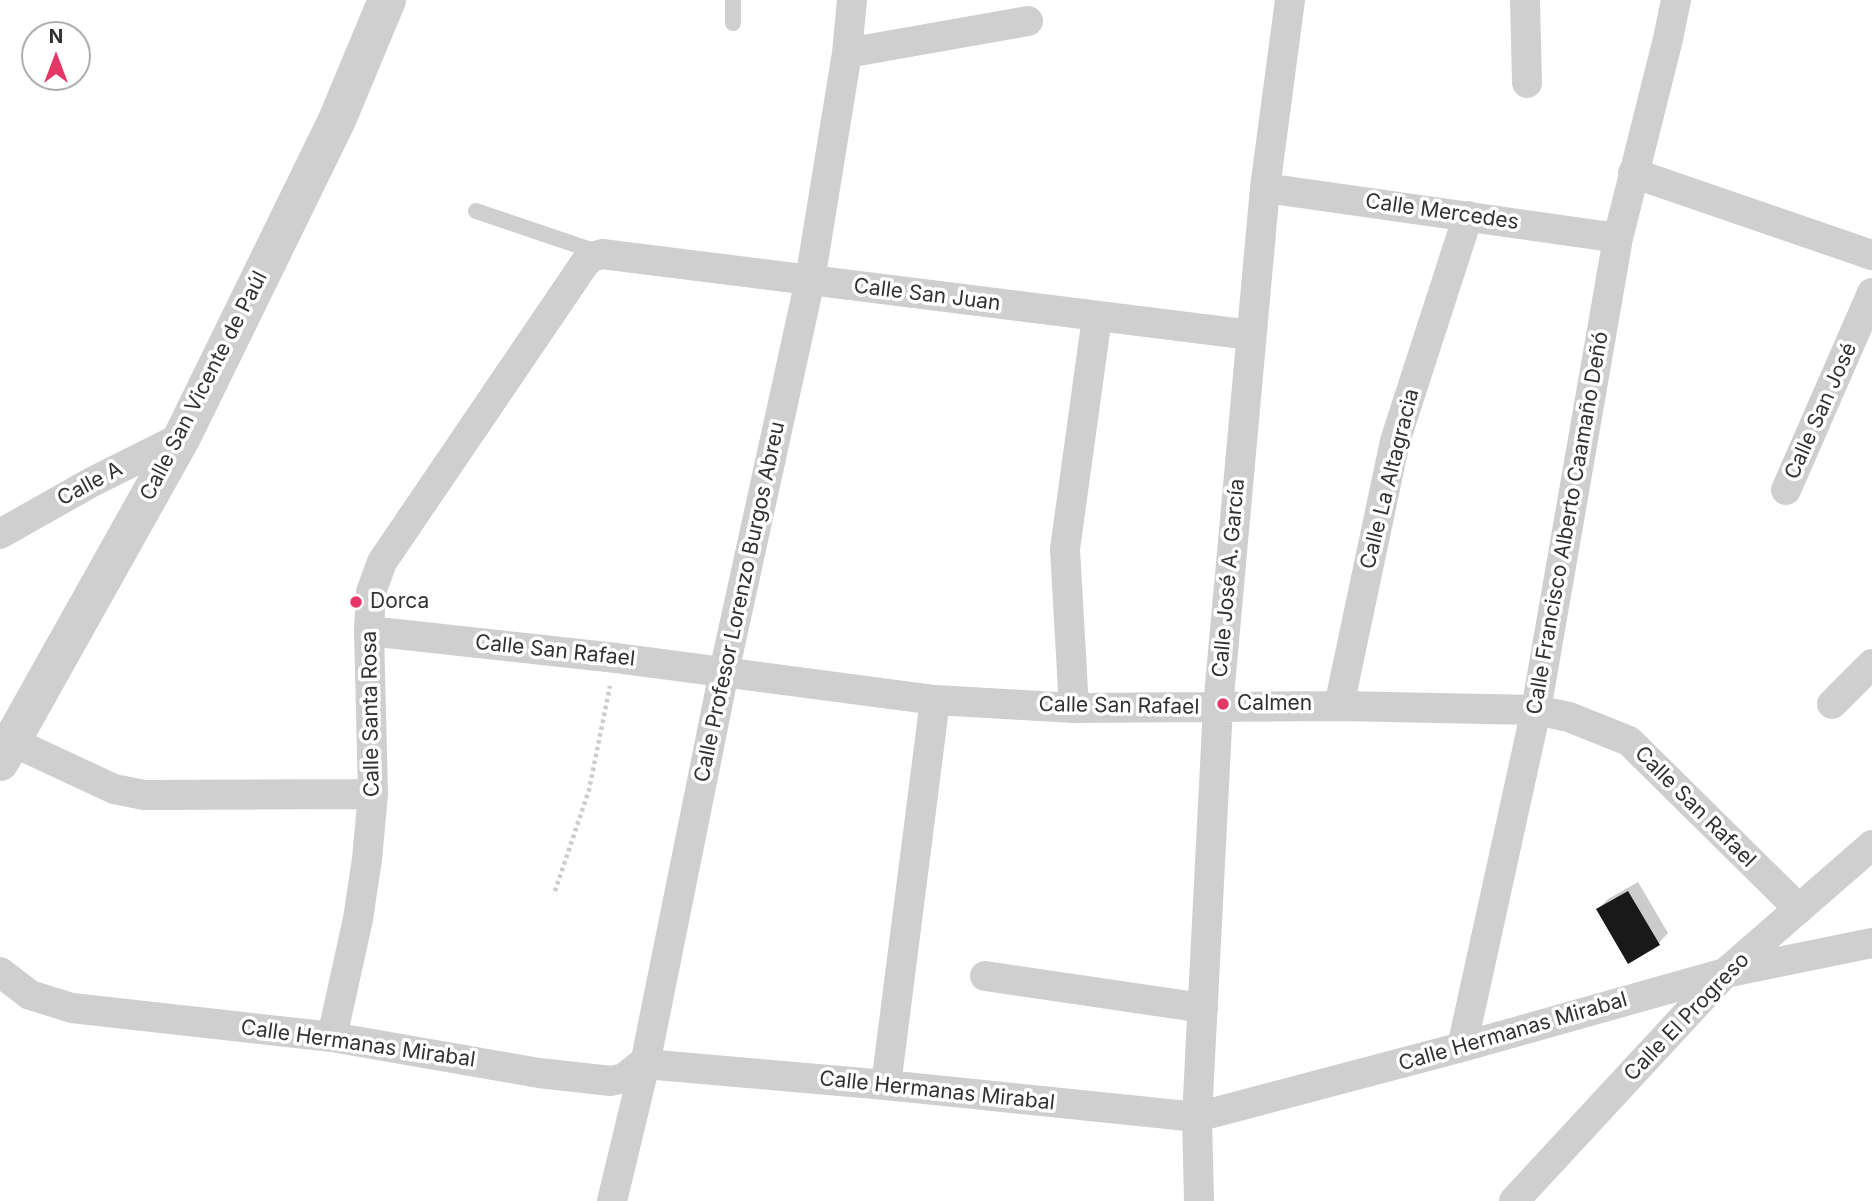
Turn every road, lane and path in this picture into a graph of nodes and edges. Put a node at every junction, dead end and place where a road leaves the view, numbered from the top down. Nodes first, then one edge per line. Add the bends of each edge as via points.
1 (387, 0) edge
2 (733, 0) edge
3 (852, 0) edge
4 (1290, 0) edge
5 (1525, 0) edge
6 (1676, 0) edge
7 (1028, 21) dead end
8 (733, 23) dead end
9 (847, 53) junction
10 (1527, 83) dead end
11 (1633, 173) junction
12 (1265, 188) junction
13 (477, 211) dead end
14 (1468, 216) junction
15 (1618, 238) junction
16 (602, 254) junction
17 (1872, 255) edge
18 (810, 280) junction
19 (1872, 293) edge
20 (1097, 317) junction
21 (1251, 335) junction
22 (182, 438) junction
23 (1786, 490) dead end
24 (0, 534) edge
25 (369, 631) junction
26 (616, 657) junction
27 (1872, 664) edge
28 (724, 672) junction
29 (935, 700) junction
30 (1832, 704) dead end
31 (1339, 706) junction
32 (1218, 707) junction
33 (1074, 708) junction
34 (1536, 710) junction
35 (6, 752) edge
36 (373, 794) junction
37 (1872, 845) edge
38 (555, 891) dead end
39 (1799, 909) junction
40 (1872, 943) edge
41 (0, 972) edge
42 (1725, 972) junction
43 (985, 976) dead end
44 (1203, 1008) junction
45 (332, 1037) junction
46 (1462, 1047) junction
47 (645, 1064) junction
48 (886, 1085) junction
49 (1197, 1117) junction
50 (612, 1201) edge
51 (1199, 1201) edge
52 (1514, 1201) edge

1 - 22 street, Calle San Vicente de Paúl via 337,120
2 - 8 lane
3 - 9 street, Calle Profesor Lorenzo Burgos Abreu
4 - 12 street, Calle José A. García
5 - 10 street
6 - 11 street, Calle Francisco Alberto Caamaño Deñó
7 - 9 street
9 - 18 street, Calle Profesor Lorenzo Burgos Abreu
11 - 15 street, Calle Francisco Alberto Caamaño Deñó
11 - 17 street
12 - 14 street, Calle Mercedes
12 - 21 street, Calle José A. García
13 - 16 lane
14 - 15 street, Calle Mercedes
14 - 31 street, Calle La Altagracia via 1395,441
15 - 34 street, Calle Francisco Alberto Caamaño Deñó
16 - 18 street, Calle San Juan
16 - 25 street, Calle Santa Rosa via 585,263 382,562 371,592
18 - 20 street, Calle San Juan
18 - 28 street, Calle Profesor Lorenzo Burgos Abreu
19 - 23 street, Calle San José
20 - 21 street, Calle San Juan
20 - 33 street via 1065,550
21 - 32 street, Calle José A. García
22 - 24 street, Calle A
22 - 35 street, Calle San Vicente de Paúl
25 - 26 street, Calle San Rafael
25 - 36 street, Calle Santa Rosa
26 - 28 street, Calle San Rafael
26 - 38 path via 589,790
27 - 30 street
28 - 29 street, Calle San Rafael
28 - 47 street, Calle Profesor Lorenzo Burgos Abreu
29 - 33 street, Calle San Rafael
29 - 48 street
31 - 32 street, Calle San Rafael
31 - 34 street, Calle San Rafael
32 - 33 street, Calle San Rafael
32 - 44 street, Calle José A. García
34 - 39 street, Calle San Rafael via 1569,717 1629,741
34 - 46 street, Calle Francisco Alberto Caamaño Deñó
35 - 36 street via 144,795
36 - 45 street, Calle Santa Rosa via 358,919
37 - 39 street, Calle El Progreso
39 - 42 street, Calle El Progreso
40 - 42 street, Calle Hermanas Mirabal
41 - 45 street, Calle Hermanas Mirabal via 30,995 72,1008
42 - 46 street, Calle Hermanas Mirabal
42 - 52 street, Calle El Progreso
43 - 44 street
44 - 49 street, Calle José A. García
45 - 47 street, Calle Hermanas Mirabal via 611,1081
46 - 49 street, Calle Hermanas Mirabal
47 - 48 street, Calle Hermanas Mirabal
47 - 50 street, Calle Profesor Lorenzo Burgos Abreu
48 - 49 street, Calle Hermanas Mirabal
49 - 51 street, Calle José A. García

